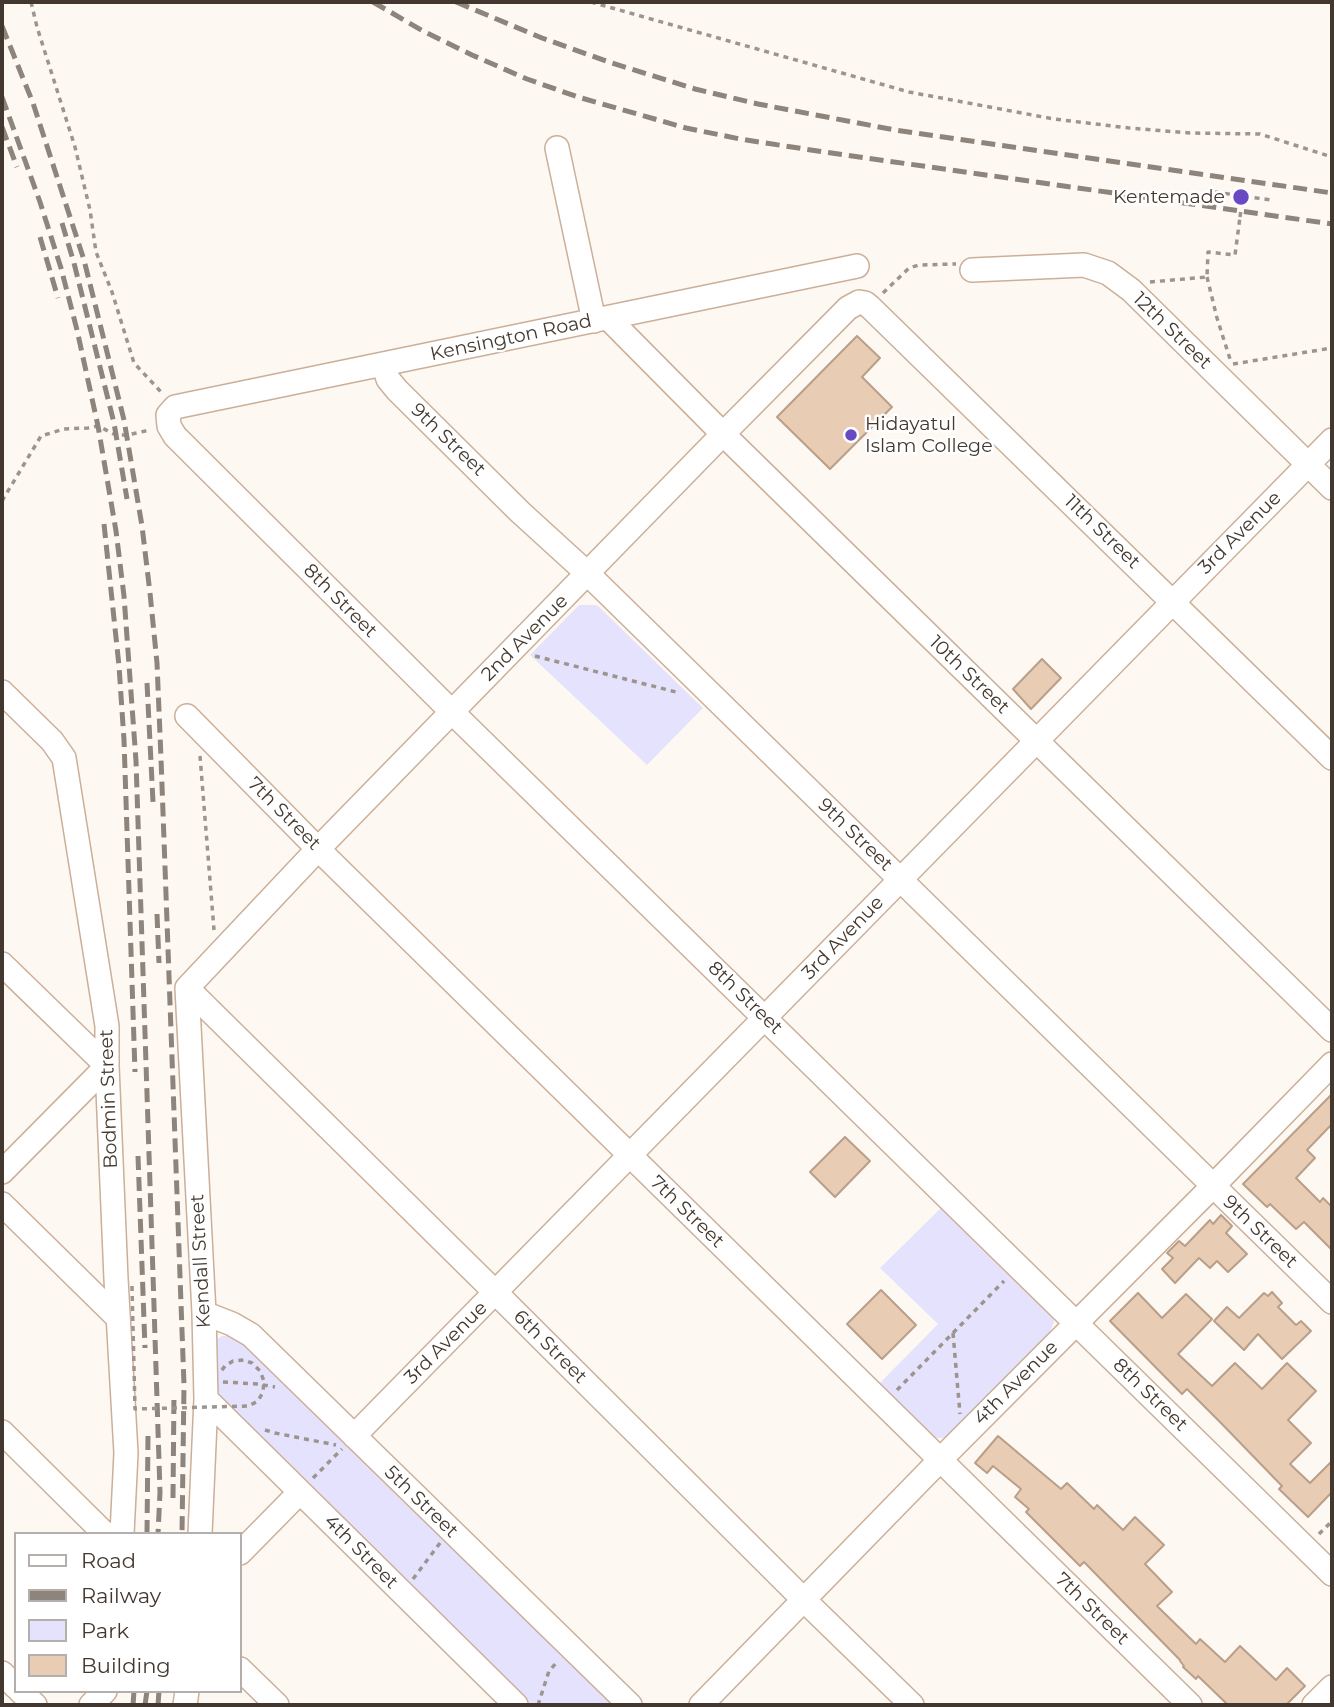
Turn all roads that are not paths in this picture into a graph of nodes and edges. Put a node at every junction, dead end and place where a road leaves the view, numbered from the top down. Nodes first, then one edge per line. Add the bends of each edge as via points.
1 (557, 148) dead end
2 (857, 265) dead end
3 (970, 267) road end
4 (874, 302) joint
5 (601, 319) junction
6 (384, 365) junction
7 (171, 416) joint
8 (723, 434) junction
9 (1332, 440) edge
10 (1308, 464) junction
11 (1332, 488) edge
12 (588, 573) junction
13 (1173, 602) junction
14 (2, 692) edge
15 (452, 712) junction
16 (192, 721) road end
17 (1037, 741) junction
18 (1332, 758) edge
19 (318, 849) junction
20 (901, 880) junction
21 (2, 964) edge
22 (187, 988) junction
23 (765, 1018) junction
24 (1332, 1030) edge
25 (1332, 1064) edge
26 (107, 1066) junction
27 (630, 1156) junction
28 (2, 1172) edge
29 (1213, 1186) junction
30 (2, 1204) edge
31 (496, 1293) junction
32 (1332, 1302) edge
33 (204, 1313) junction
34 (118, 1318) junction
35 (1076, 1323) junction
36 (212, 1391) junction
37 (2, 1432) edge
38 (354, 1436) junction
39 (940, 1460) junction
40 (300, 1492) junction
41 (104, 1532) edge
42 (122, 1532) edge
43 (200, 1532) edge
44 (242, 1551) edge
45 (1332, 1574) edge
46 (804, 1600) junction
47 (242, 1671) edge
48 (1332, 1687) edge
49 (22, 1693) edge
50 (35, 1705) edge
51 (277, 1705) edge
52 (516, 1705) edge
53 (630, 1705) edge
54 (701, 1705) edge
55 (912, 1705) edge
56 (1190, 1705) edge
57 (1314, 1705) edge

1 - 5 street
2 - 5 street, Kensington Road
3 - 10 street, 12th Street via 1084,265 1108,273 1225,370
4 - 8 street, 2nd Avenue via 848,308
4 - 13 street, 11th Street
5 - 6 street, Kensington Road
5 - 8 street, 10th Street
6 - 7 street, Kensington Road
6 - 12 street, 9th Street via 397,390
7 - 15 street, 8th Street via 175,436
8 - 12 street, 2nd Avenue
8 - 17 street, 10th Street
9 - 10 street, 3rd Avenue
10 - 11 street, 12th Street
10 - 13 street, 3rd Avenue
12 - 15 street, 2nd Avenue
12 - 20 street, 9th Street
13 - 17 street, 3rd Avenue
13 - 18 street, 11th Street
14 - 26 street, Bodmin Street via 64,758 107,1026
15 - 19 street, 2nd Avenue
15 - 23 street, 8th Street
16 - 19 street, 7th Street
17 - 20 street, 3rd Avenue
17 - 24 street, 10th Street
19 - 22 street, 2nd Avenue
19 - 27 street, 7th Street
20 - 23 street, 3rd Avenue
20 - 29 street, 9th Street
21 - 26 street
22 - 31 street, 6th Street
22 - 33 street, Kendall Street
23 - 27 street, 3rd Avenue
23 - 35 street, 8th Street
25 - 29 street, 4th Avenue
26 - 28 street
26 - 34 street, Bodmin Street
27 - 31 street, 3rd Avenue
27 - 39 street, 7th Street
29 - 32 street, 9th Street
29 - 35 street, 4th Avenue
30 - 34 street
31 - 38 street, 3rd Avenue
31 - 46 street, 6th Street
33 - 36 street, Kendall Street
33 - 38 street, 5th Street via 251,1335
34 - 42 street, Bodmin Street via 126,1453
35 - 39 street, 4th Avenue
35 - 45 street, 8th Street
36 - 40 street, 4th Street via 239,1433
36 - 43 street, Kendall Street
37 - 41 street
38 - 53 street, 5th Street
39 - 46 street, 4th Avenue
39 - 56 street, 7th Street
40 - 44 street
40 - 52 street, 4th Street
46 - 54 street, 4th Avenue
46 - 55 street, 6th Street
47 - 51 street
48 - 57 street
49 - 50 street

